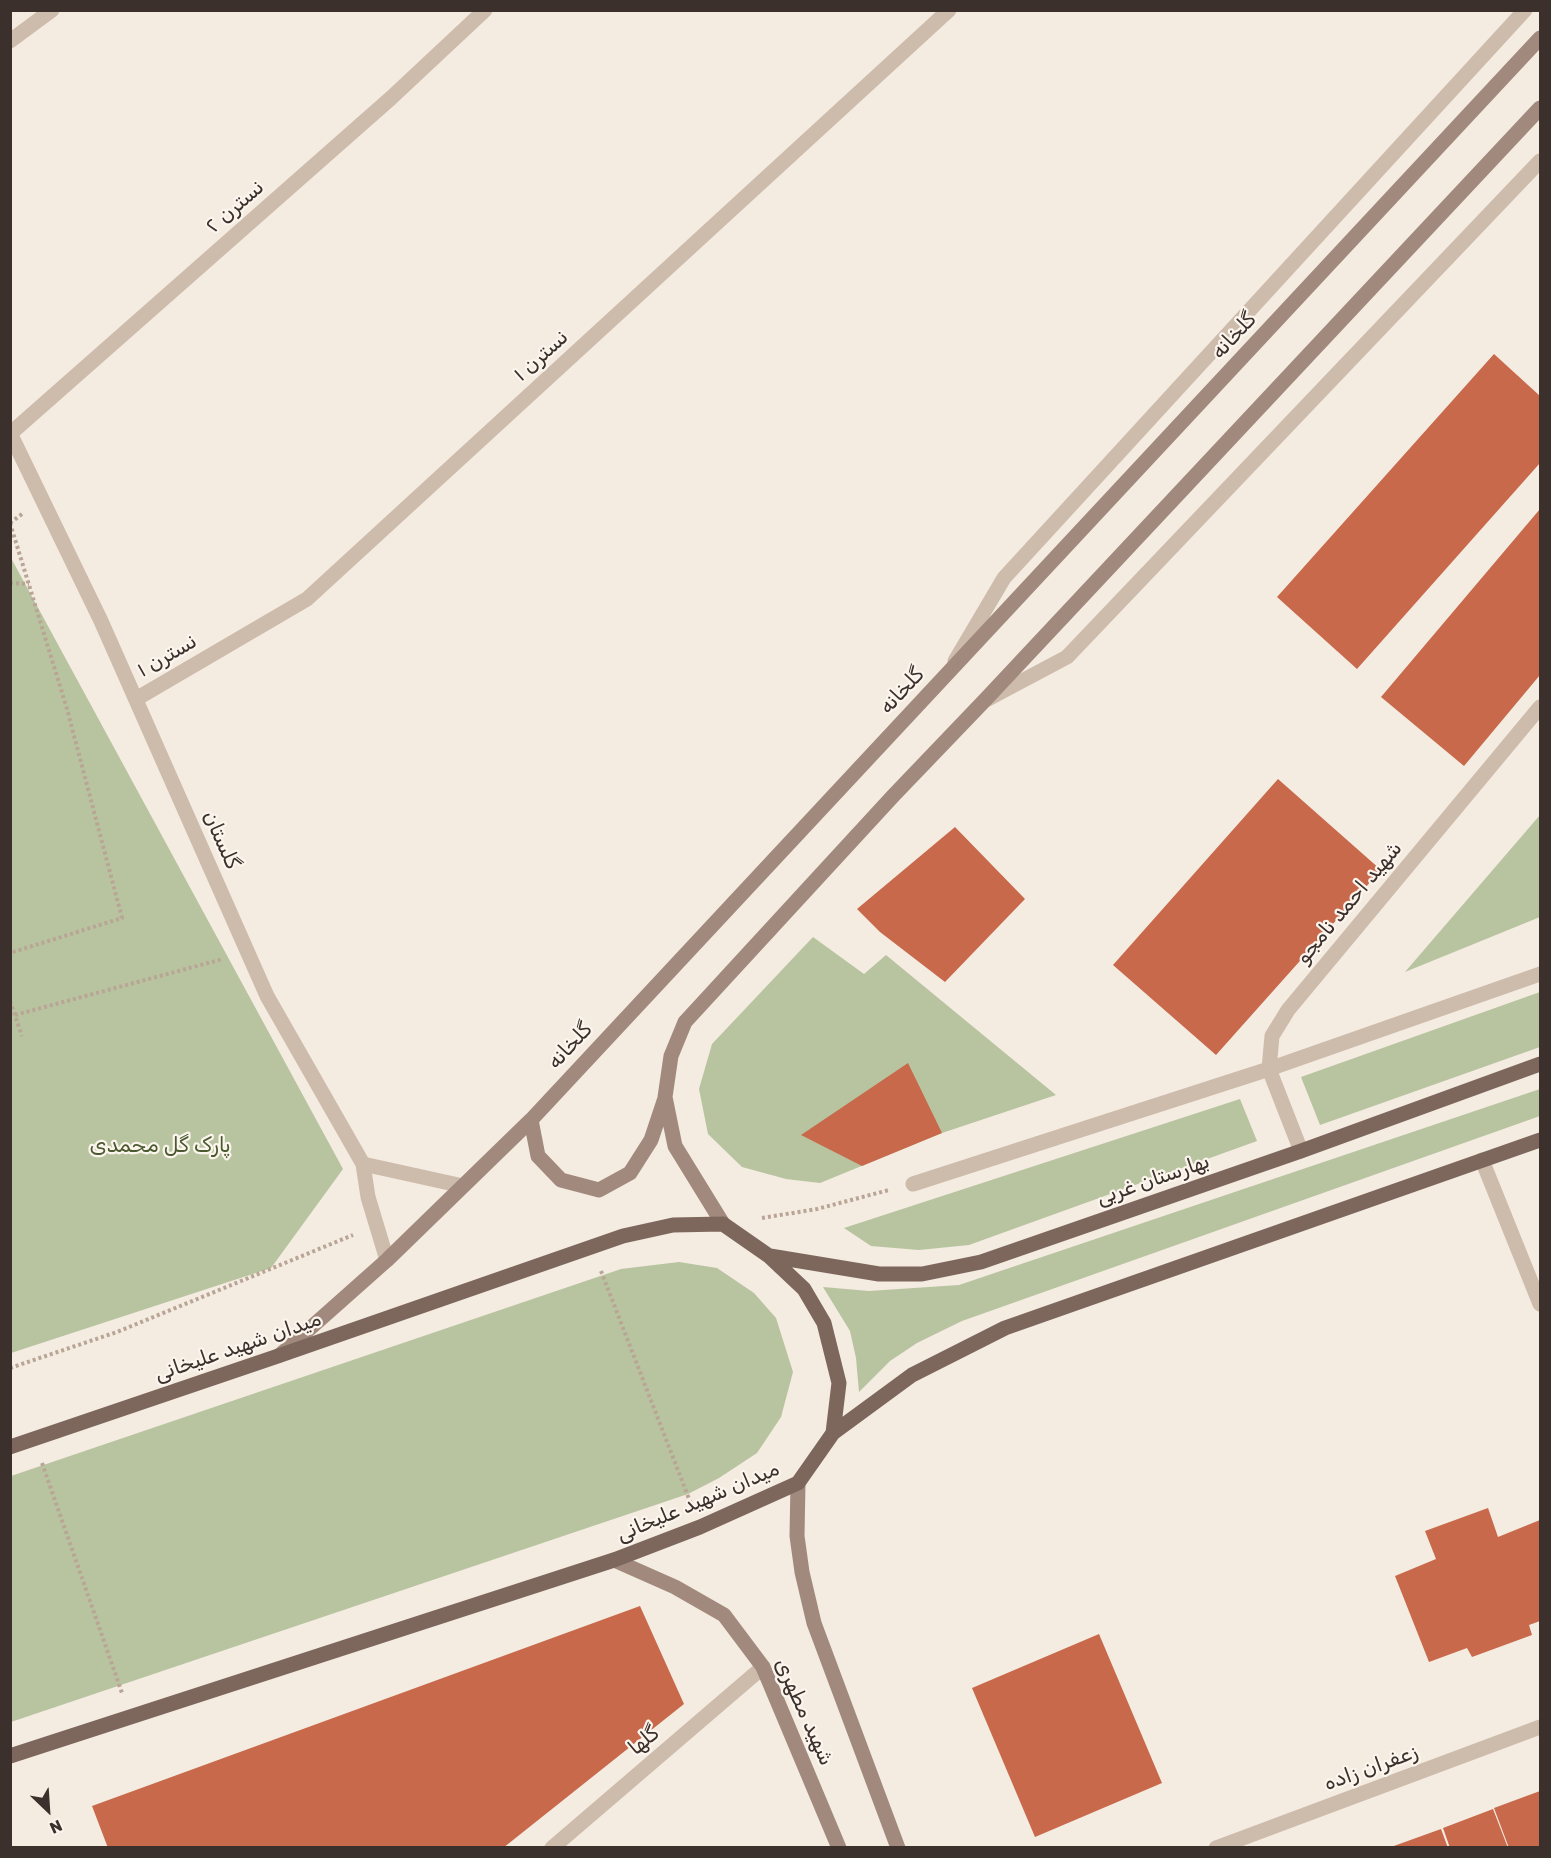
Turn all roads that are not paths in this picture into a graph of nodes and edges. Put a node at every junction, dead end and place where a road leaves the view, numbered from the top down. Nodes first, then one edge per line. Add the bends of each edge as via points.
1 (52, 10) edge
2 (485, 10) edge
3 (1525, 10) edge
4 (949, 11) edge
5 (1540, 38) edge
6 (10, 41) edge
7 (1540, 108) edge
8 (1540, 161) edge
9 (10, 433) edge
10 (949, 671) junction
11 (136, 699) junction
12 (985, 700) junction
13 (1540, 707) edge
14 (1540, 974) edge
15 (1540, 1064) edge
16 (1269, 1069) junction
17 (665, 1097) junction
18 (531, 1120) junction
19 (1540, 1140) edge
20 (1301, 1151) junction
21 (1482, 1160) junction
22 (363, 1164) junction
23 (913, 1184) road end
24 (463, 1186) junction
25 (723, 1224) junction
26 (769, 1256) junction
27 (387, 1260) junction
28 (1540, 1304) edge
29 (278, 1356) junction
30 (832, 1433) junction
31 (10, 1447) edge
32 (798, 1483) junction
33 (614, 1560) junction
34 (764, 1667) junction
35 (1540, 1727) edge
36 (10, 1756) edge
37 (552, 1848) edge
38 (839, 1848) edge
39 (898, 1848) edge
40 (1216, 1848) edge

1 - 6 street
2 - 9 street, نسترن ۲ via 391,98
3 - 10 street via 1004,578
4 - 11 street, نسترن ۱ via 307,599
5 - 10 main road, گلخانه
7 - 12 main road
8 - 12 street via 1067,657
9 - 11 street, گلستان
10 - 18 main road, گلخانه
11 - 22 street, گلستان via 267,996
12 - 17 main road via 685,1022 671,1056
13 - 16 street, شهید احمد نامجو via 1288,1010 1272,1036
14 - 16 street
15 - 20 main road, بهارستان غربی
16 - 20 street, شهید احمد نامجو
16 - 23 street
17 - 18 main road via 651,1140 630,1173 599,1190 561,1180 538,1156
17 - 25 main road via 675,1146
18 - 24 main road, گلخانه
19 - 21 main road
20 - 26 main road, بهارستان غربی via 981,1262 921,1274 879,1274
21 - 28 street
21 - 30 main road via 1005,1328 912,1376
22 - 24 street
22 - 27 street, گلستان
24 - 27 main road, گلخانه
25 - 26 main road, میدان شهید علیخانی
25 - 29 main road, میدان شهید علیخانی via 673,1225 623,1236
26 - 30 main road, میدان شهید علیخانی via 804,1289 824,1323 839,1383
27 - 29 main road, گلخانه
29 - 31 main road, میدان شهید علیخانی
30 - 32 main road, میدان شهید علیخانی
32 - 33 main road, میدان شهید علیخانی
32 - 39 main road, شهید مطهری via 798,1545 814,1623
33 - 34 main road, شهید مطهری via 675,1587 723,1615
33 - 36 main road, میدان شهید علیخانی
34 - 37 street, گلها
34 - 38 main road, شهید مطهری
35 - 40 street, زعفران زاده

